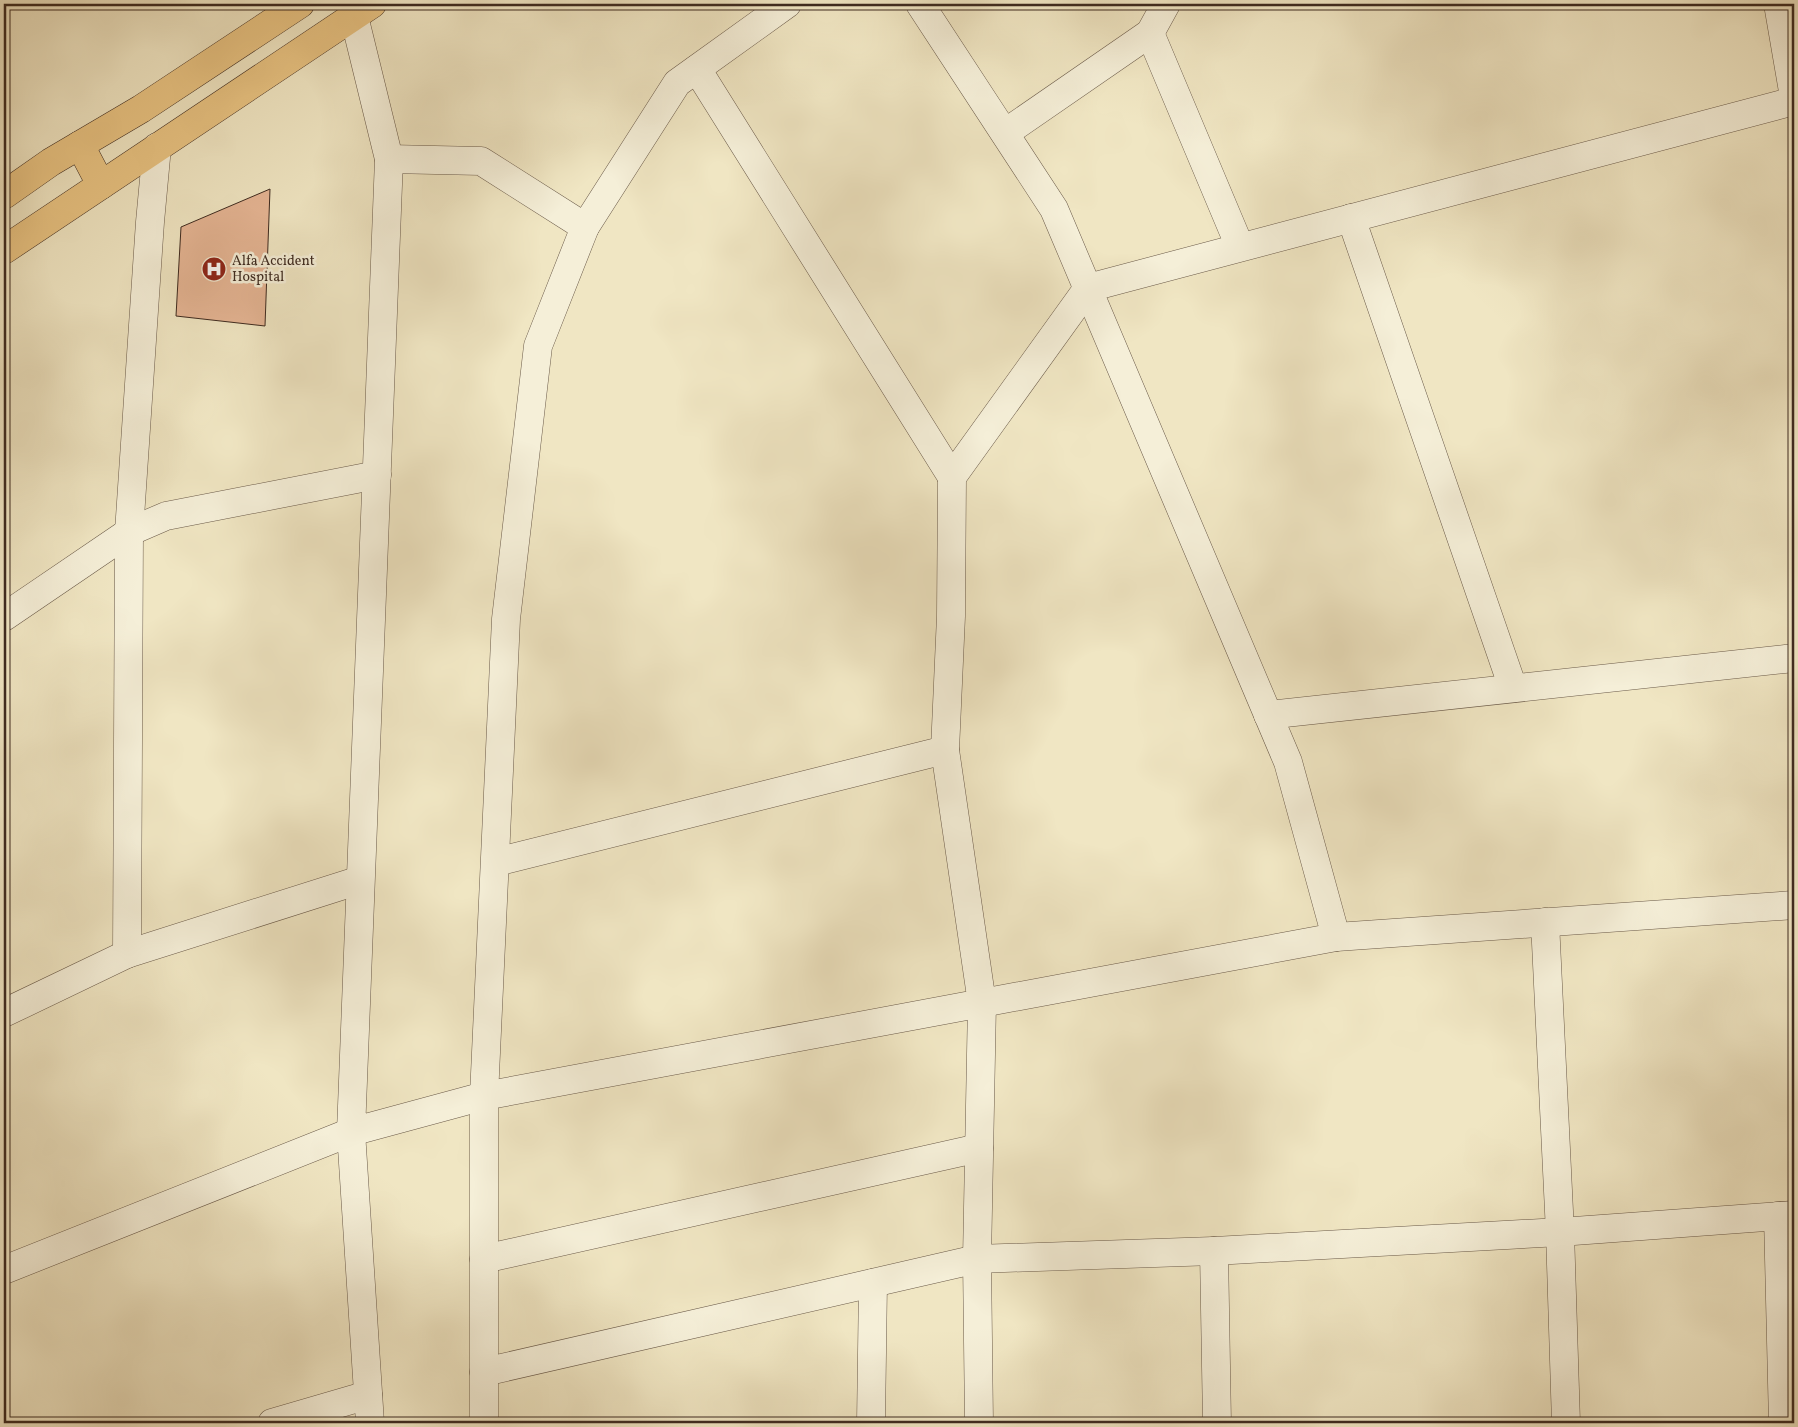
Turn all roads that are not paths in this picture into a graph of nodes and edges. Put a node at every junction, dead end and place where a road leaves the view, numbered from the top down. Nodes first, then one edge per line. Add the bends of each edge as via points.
1 (300, 4) edge
2 (787, 4) edge
3 (920, 4) edge
4 (1166, 4) edge
5 (1778, 4) edge
6 (359, 8) edge
7 (1150, 33) junction
8 (697, 69) junction
9 (1794, 97) edge
10 (1794, 101) edge
11 (1004, 133) junction
12 (80, 145) junction
13 (157, 147) junction
14 (390, 159) junction
15 (100, 185) junction
16 (4, 195) edge
17 (1351, 218) junction
18 (585, 227) junction
19 (1240, 248) junction
20 (4, 250) edge
21 (1088, 288) junction
22 (377, 474) junction
23 (952, 477) junction
24 (129, 532) junction
25 (4, 617) edge
26 (1794, 658) edge
27 (1513, 688) junction
28 (1268, 715) junction
29 (945, 750) junction
30 (496, 862) junction
31 (360, 880) junction
32 (1794, 905) edge
33 (1545, 922) junction
34 (1336, 937) junction
35 (127, 954) junction
36 (982, 1003) junction
37 (4, 1013) edge
38 (484, 1096) junction
39 (351, 1132) junction
40 (979, 1148) junction
41 (1786, 1216) edge
42 (1560, 1232) junction
43 (1214, 1251) junction
44 (484, 1259) junction
45 (977, 1259) junction
46 (4, 1270) edge
47 (873, 1283) junction
48 (484, 1372) junction
49 (368, 1394) junction
50 (272, 1423) edge
51 (370, 1423) edge
52 (484, 1423) edge
53 (871, 1423) edge
54 (979, 1423) edge
55 (1217, 1423) edge
56 (1566, 1423) edge
57 (1783, 1423) edge

1 - 12 main road via 141,109
2 - 8 street
3 - 11 street
4 - 7 street
5 - 9 street
6 - 13 main road
6 - 14 street
7 - 11 street
7 - 19 street
8 - 18 street via 677,83
8 - 23 street
10 - 17 street
11 - 21 street via 1054,209
12 - 15 main road
12 - 16 main road
13 - 15 main road
13 - 24 street
14 - 18 street via 481,161
14 - 22 street
15 - 20 main road
17 - 19 street
17 - 27 street
18 - 30 street via 538,346 506,619
19 - 21 street
21 - 23 street
21 - 28 street
22 - 24 street via 166,516
22 - 31 street
23 - 29 street via 951,616
24 - 25 street
24 - 35 street
26 - 27 street
27 - 28 street
28 - 34 street via 1288,762
29 - 30 street
29 - 36 street
30 - 38 street
31 - 35 street
31 - 39 street
32 - 33 street
33 - 34 street
33 - 42 street
34 - 36 street
35 - 37 street
36 - 38 street
36 - 40 street
38 - 39 street
38 - 44 street
39 - 46 street
39 - 49 street
40 - 44 street
40 - 45 street
41 - 42 street
41 - 57 street
42 - 43 street
42 - 56 street
43 - 45 street
43 - 55 street
44 - 48 street
45 - 47 street
45 - 54 street
47 - 48 street
47 - 53 street
48 - 52 street
49 - 50 street
49 - 51 street

